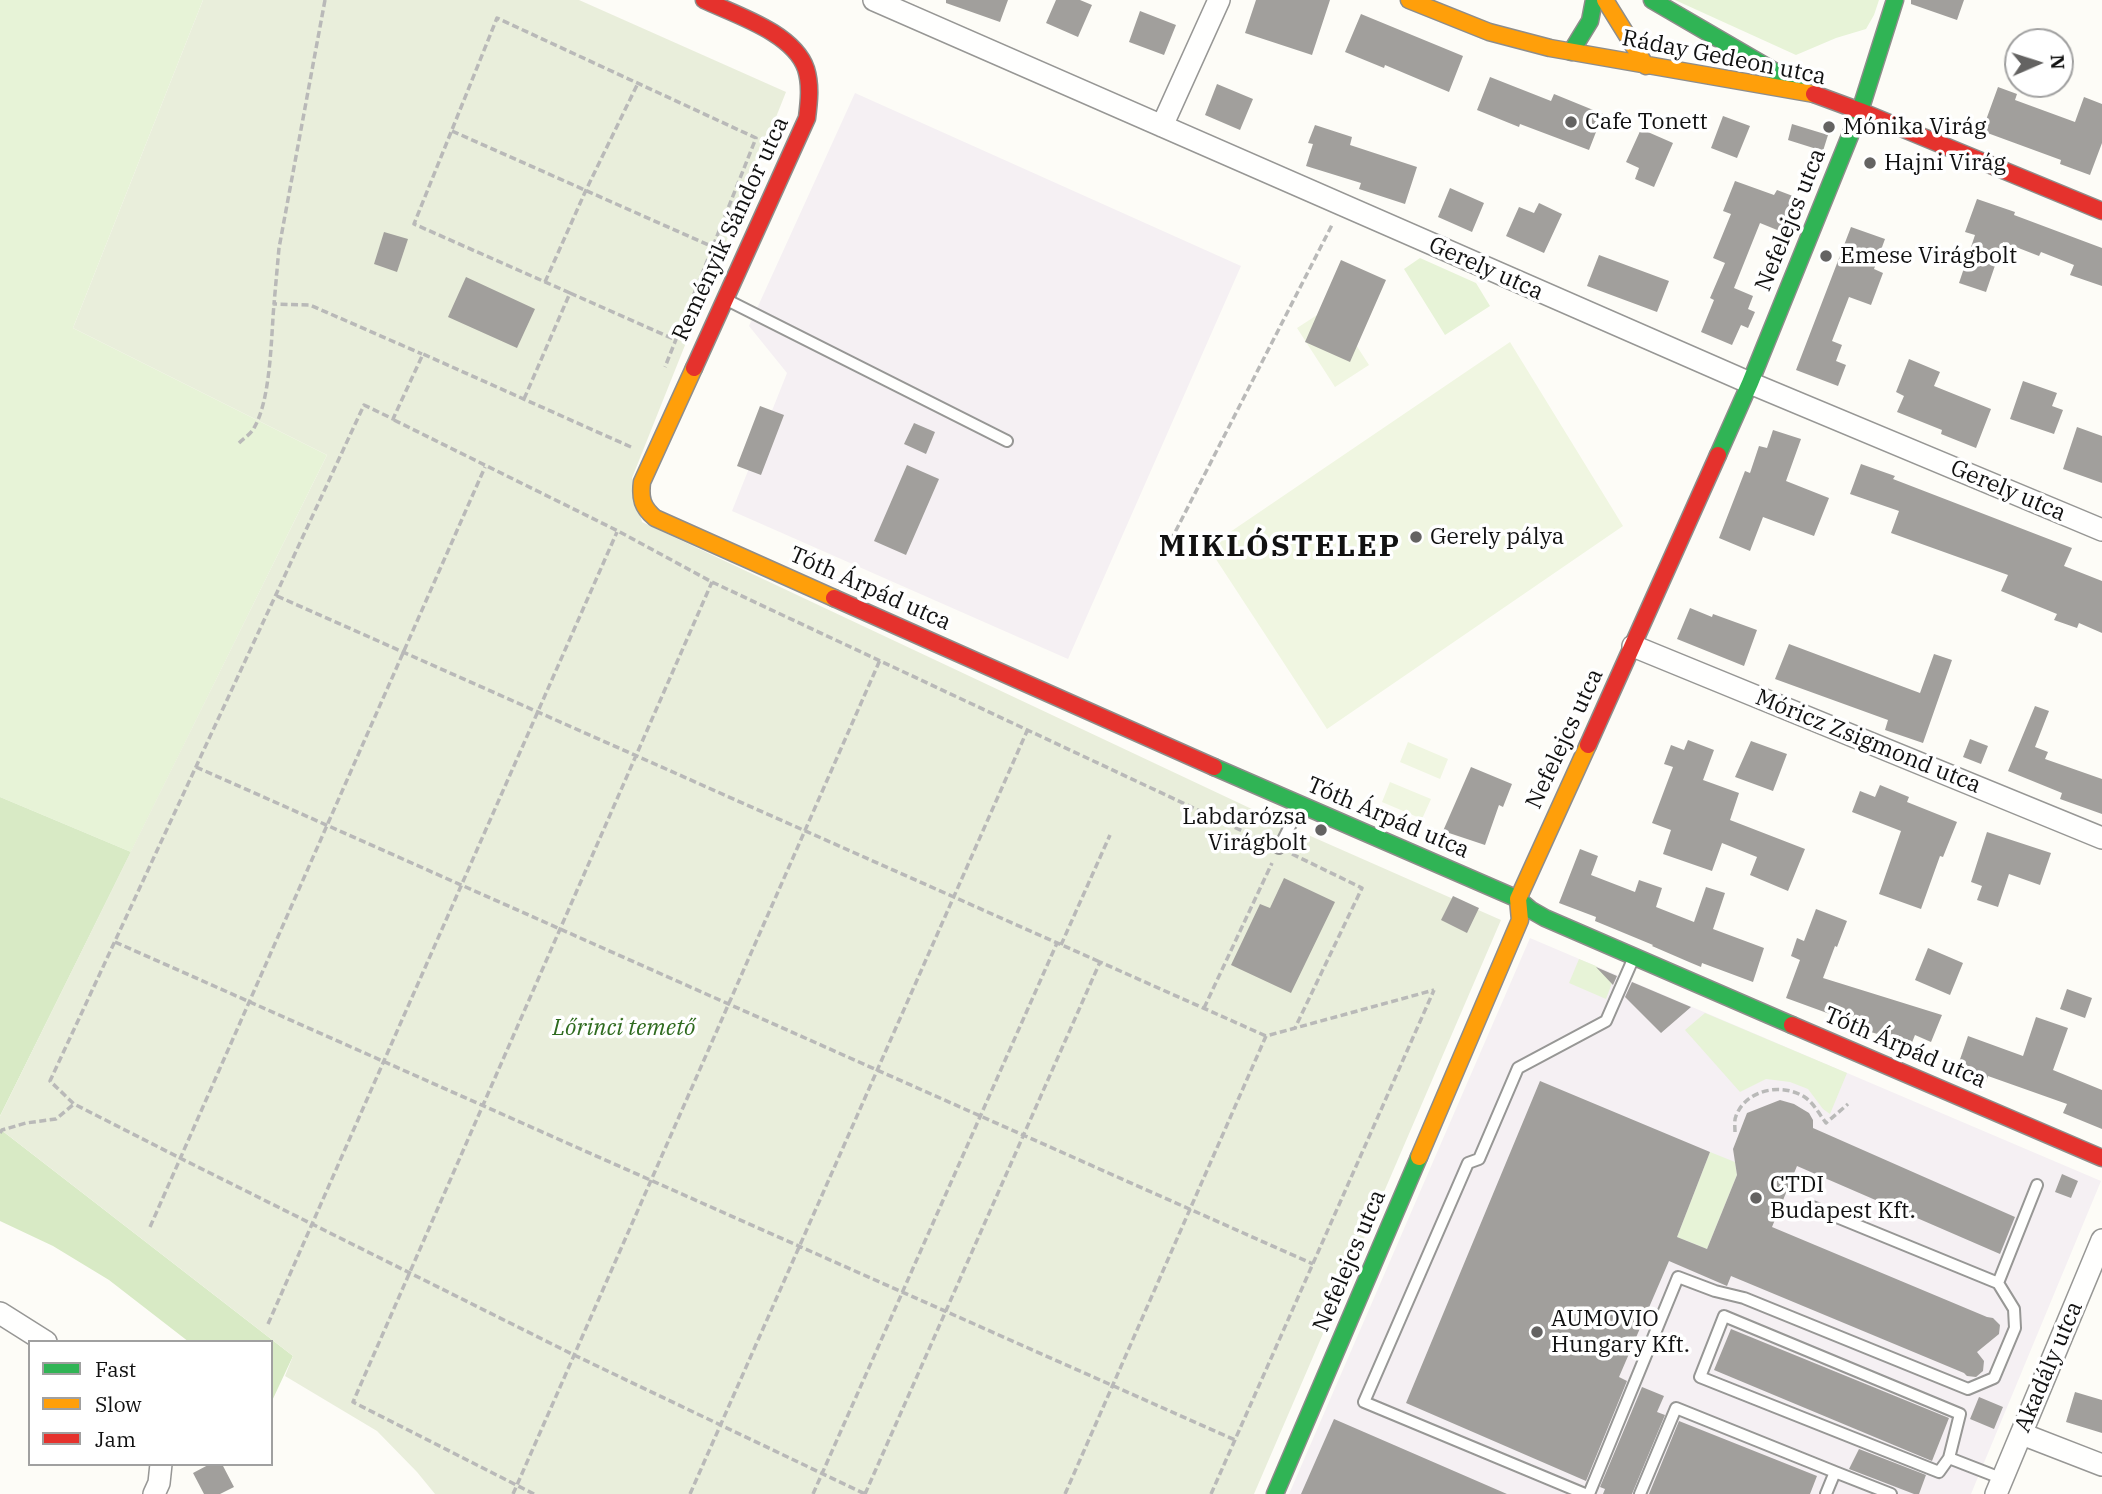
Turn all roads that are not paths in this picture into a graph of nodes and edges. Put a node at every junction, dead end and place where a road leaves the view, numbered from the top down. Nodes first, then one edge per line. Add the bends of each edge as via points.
1 (704, 0) edge
2 (1219, 0) edge
3 (1409, 0) edge
4 (1594, 0) edge
5 (1605, 0) edge
6 (1651, 0) edge
7 (1895, 0) edge
8 (888, 3) edge
9 (1431, 5) edge
10 (1571, 52) junction
11 (1646, 66) junction
12 (1813, 94) junction
13 (1860, 111) junction
14 (1162, 126) junction
15 (2102, 211) edge
16 (724, 299) junction
17 (1750, 383) junction
18 (1007, 441) dead end
19 (656, 518) joint
20 (2102, 530) edge
21 (1633, 646) junction
22 (1301, 806) junction
23 (2102, 838) edge
24 (1279, 848) road end
25 (1518, 899) junction
26 (1634, 957) junction
27 (2102, 1158) edge
28 (2037, 1185) dead end
29 (1810, 1206) dead end
30 (2102, 1240) edge
31 (1998, 1283) junction
32 (0, 1313) edge
33 (43, 1340) edge
34 (2022, 1434) junction
35 (1949, 1458) junction
36 (2102, 1465) edge
37 (1835, 1472) junction
38 (2000, 1487) edge
39 (1275, 1494) edge
40 (1587, 1494) edge
41 (1640, 1494) edge
42 (1826, 1494) edge
43 (1891, 1494) edge

1 - 16 street, Reményik Sándor utca via 783,38 797,51 809,82 807,118
2 - 14 street
3 - 9 street, Ráday Gedeon utca
4 - 10 street via 1588,26
5 - 11 street
6 - 12 street
7 - 13 street, Nefelejcs utca
8 - 14 street, Gerely utca
9 - 10 street, Ráday Gedeon utca via 1515,40
10 - 11 street, Ráday Gedeon utca
11 - 12 street, Ráday Gedeon utca
12 - 13 street, Ráday Gedeon utca
13 - 15 street, Ráday Gedeon utca
13 - 17 street, Nefelejcs utca
14 - 17 street, Gerely utca
16 - 18 lane
16 - 19 street, Reményik Sándor utca via 642,482 640,499
17 - 20 street, Gerely utca
17 - 21 street, Nefelejcs utca
19 - 22 street, Tóth Árpád utca
21 - 23 street, Móricz Zsigmond utca
21 - 25 street, Nefelejcs utca
22 - 24 lane
22 - 25 street, Tóth Árpád utca
25 - 26 street, Tóth Árpád utca via 1545,918
25 - 39 street, Nefelejcs utca via 1520,920
26 - 27 street, Tóth Árpád utca
26 - 40 lane via 1606,1021 1517,1068 1479,1158 1468,1163 1364,1402
28 - 31 lane
29 - 31 lane
30 - 34 street, Akadály utca
31 - 40 lane via 2014,1309 2015,1328 1994,1378 1968,1389 1744,1298 1678,1277
32 - 33 street
34 - 36 street
34 - 38 street, Akadály utca
35 - 35 lane via 1960,1414 1724,1316 1700,1377 1939,1472
35 - 38 lane
37 - 41 lane via 1676,1408
37 - 42 lane
37 - 43 lane

